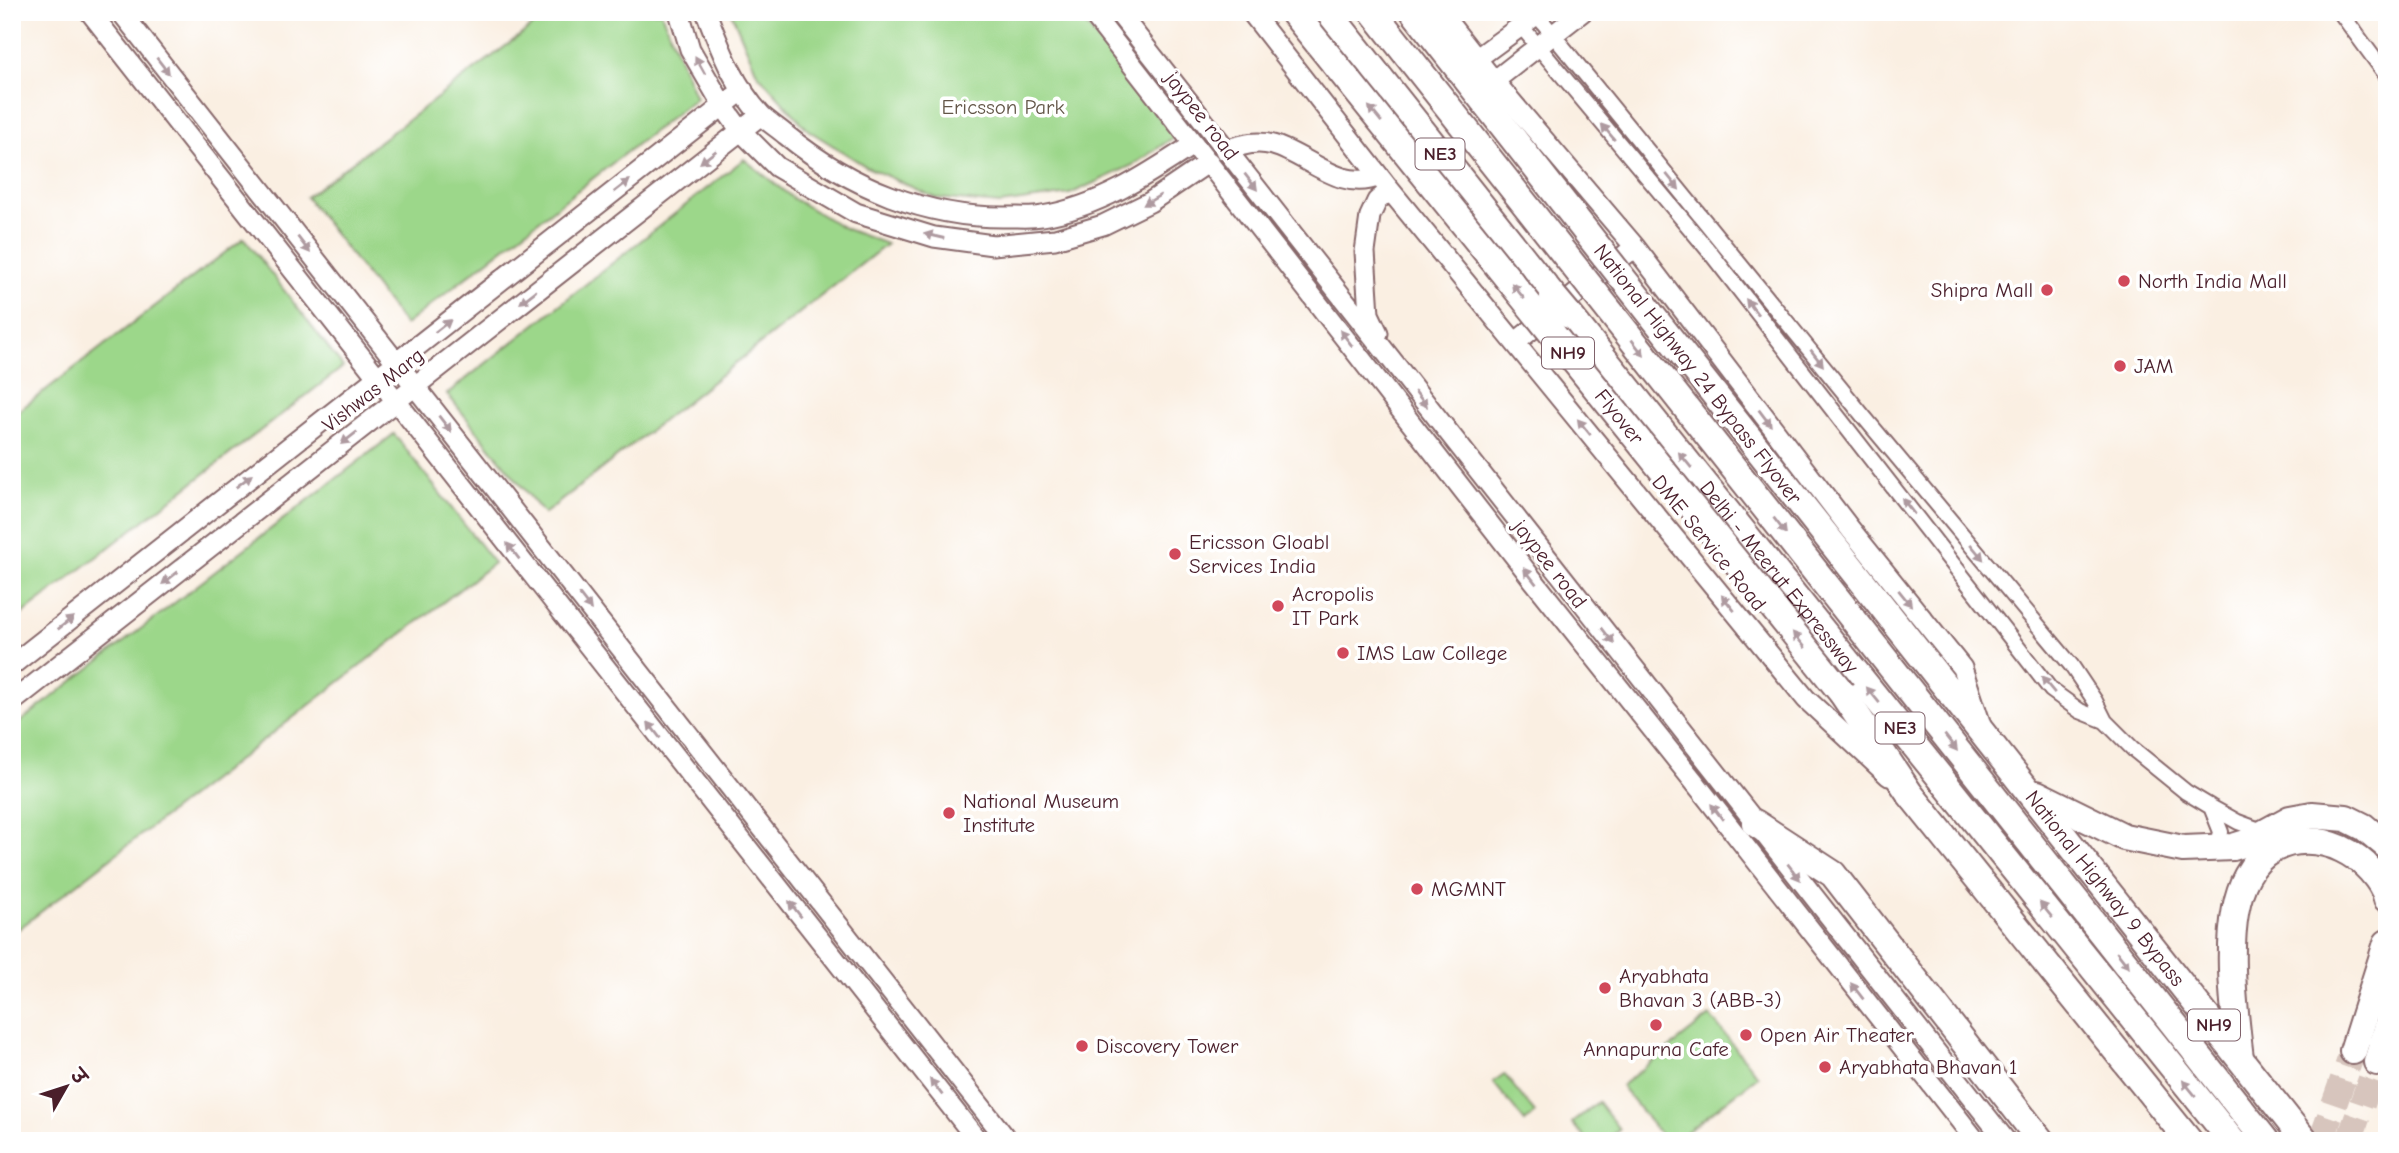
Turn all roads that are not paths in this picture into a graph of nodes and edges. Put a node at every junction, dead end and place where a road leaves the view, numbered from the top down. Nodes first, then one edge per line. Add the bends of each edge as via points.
1 (90, 12) edge
2 (121, 12) edge
3 (679, 12) edge
4 (706, 12) edge
5 (1091, 12) edge
6 (1118, 12) edge
7 (1251, 12) edge
8 (1293, 12) edge
9 (1328, 12) edge
10 (1373, 12) edge
11 (1414, 12) edge
12 (1440, 12) edge
13 (1582, 12) edge
14 (2340, 12) edge
15 (1533, 18) edge
16 (1552, 34) junction
17 (1536, 47) junction
18 (1476, 58) junction
19 (2387, 76) edge
20 (1494, 81) junction
21 (743, 90) junction
22 (723, 106) junction
23 (761, 115) junction
24 (741, 131) junction
25 (1194, 144) junction
26 (1226, 150) junction
27 (1209, 162) junction
28 (1385, 183) junction
29 (1635, 247) junction
30 (1798, 334) junction
31 (1516, 342) junction
32 (1781, 345) junction
33 (1390, 360) junction
34 (397, 362) junction
35 (378, 377) junction
36 (415, 386) junction
37 (396, 401) junction
38 (12, 665) edge
39 (12, 702) edge
40 (2105, 721) junction
41 (1984, 734) junction
42 (1717, 775) junction
43 (1700, 789) junction
44 (2029, 790) junction
45 (1910, 794) junction
46 (2211, 807) junction
47 (1755, 823) junction
48 (2265, 832) junction
49 (2387, 846) edge
50 (2217, 848) junction
51 (2387, 899) edge
52 (2387, 943) edge
53 (2387, 1028) edge
54 (2353, 1051) tunnel mouth
55 (2240, 1058) junction
56 (2377, 1062) tunnel mouth
57 (1969, 1096) junction
58 (1951, 1111) junction
59 (978, 1141) edge
60 (1008, 1141) edge
61 (1976, 1141) edge
62 (2006, 1141) edge
63 (2041, 1141) edge
64 (2189, 1141) edge
65 (2232, 1141) edge
66 (2266, 1141) edge
67 (2305, 1141) edge

1 - 35 street
2 -> 34 street
22 -> 3 street via 690,49
4 - 21 street via 724,59
5 - 25 street, jaypee road
6 - 26 street
7 - 28 street, DME Service Road
45 -> 8 highway, Flyover / NH9, bridge via 1842,693
65 -> 9 highway, Delhi - Meerut Expressway / NE3
10 -> 66 highway, Delhi - Meerut Expressway / NE3
11 - 41 highway, National Highway 24 Bypass Flyover / NH9, bridge
12 - 18 street
13 - 16 street
14 - 19 street
15 - 16 street
15 - 17 street
15 - 18 street
16 - 17 street
16 -> 30 street
17 - 20 street
32 -> 17 street via 1709,251
18 - 20 street
20 - 29 street
21 - 22 street, Vishwas Marg
21 - 23 street
22 - 24 street
34 -> 22 street, Vishwas Marg
23 - 24 street, Vishwas Marg
23 - 25 street via 809,154 873,191 938,212 989,217 1041,216 1087,204 1130,186
27 -> 24 street via 1150,202 1103,225 1055,239 993,245 934,237 856,213 778,167
24 -> 36 street, Vishwas Marg
25 - 27 street, jaypee road
26 - 28 street via 1251,142 1274,145 1354,181
26 -> 33 street
43 -> 27 street, jaypee road
28 - 31 street, DME Service Road
28 - 33 street via 1370,216 1365,252 1369,314
29 - 31 street
29 -> 41 street via 1962,667
30 - 32 street
30 -> 40 street via 2071,665
45 -> 31 street, DME Service Road via 1806,699
40 -> 32 street via 2080,711 2051,690
33 -> 42 street
34 - 35 street, Vishwas Marg
34 - 36 street
35 - 37 street
38 -> 35 street, Vishwas Marg
36 - 37 street, Vishwas Marg
36 -> 60 street
37 -> 39 street, Vishwas Marg
59 -> 37 street
40 - 46 street via 2161,772
41 - 44 highway, National Highway 9 Bypass / NH9
42 - 43 street
42 - 47 street
58 -> 43 street, jaypee road
44 - 50 highway via 2123,837 2183,849
44 - 55 highway, National Highway 9 Bypass / NH9
45 - 64 highway, Flyover
46 - 48 street
46 - 50 street via 2221,832
47 -> 57 street
47 - 63 highway via 1833,874
48 - 49 highway via 2301,815 2346,818
48 - 50 highway
51 - 55 highway via 2365,864 2348,851 2321,841 2274,849 2254,866 2242,889 2232,942 2232,996
52 - 54 highway
53 - 56 highway
55 - 67 highway, National Highway 9 Bypass / NH9
57 - 58 street
57 - 62 street
58 - 61 street, jaypee road

